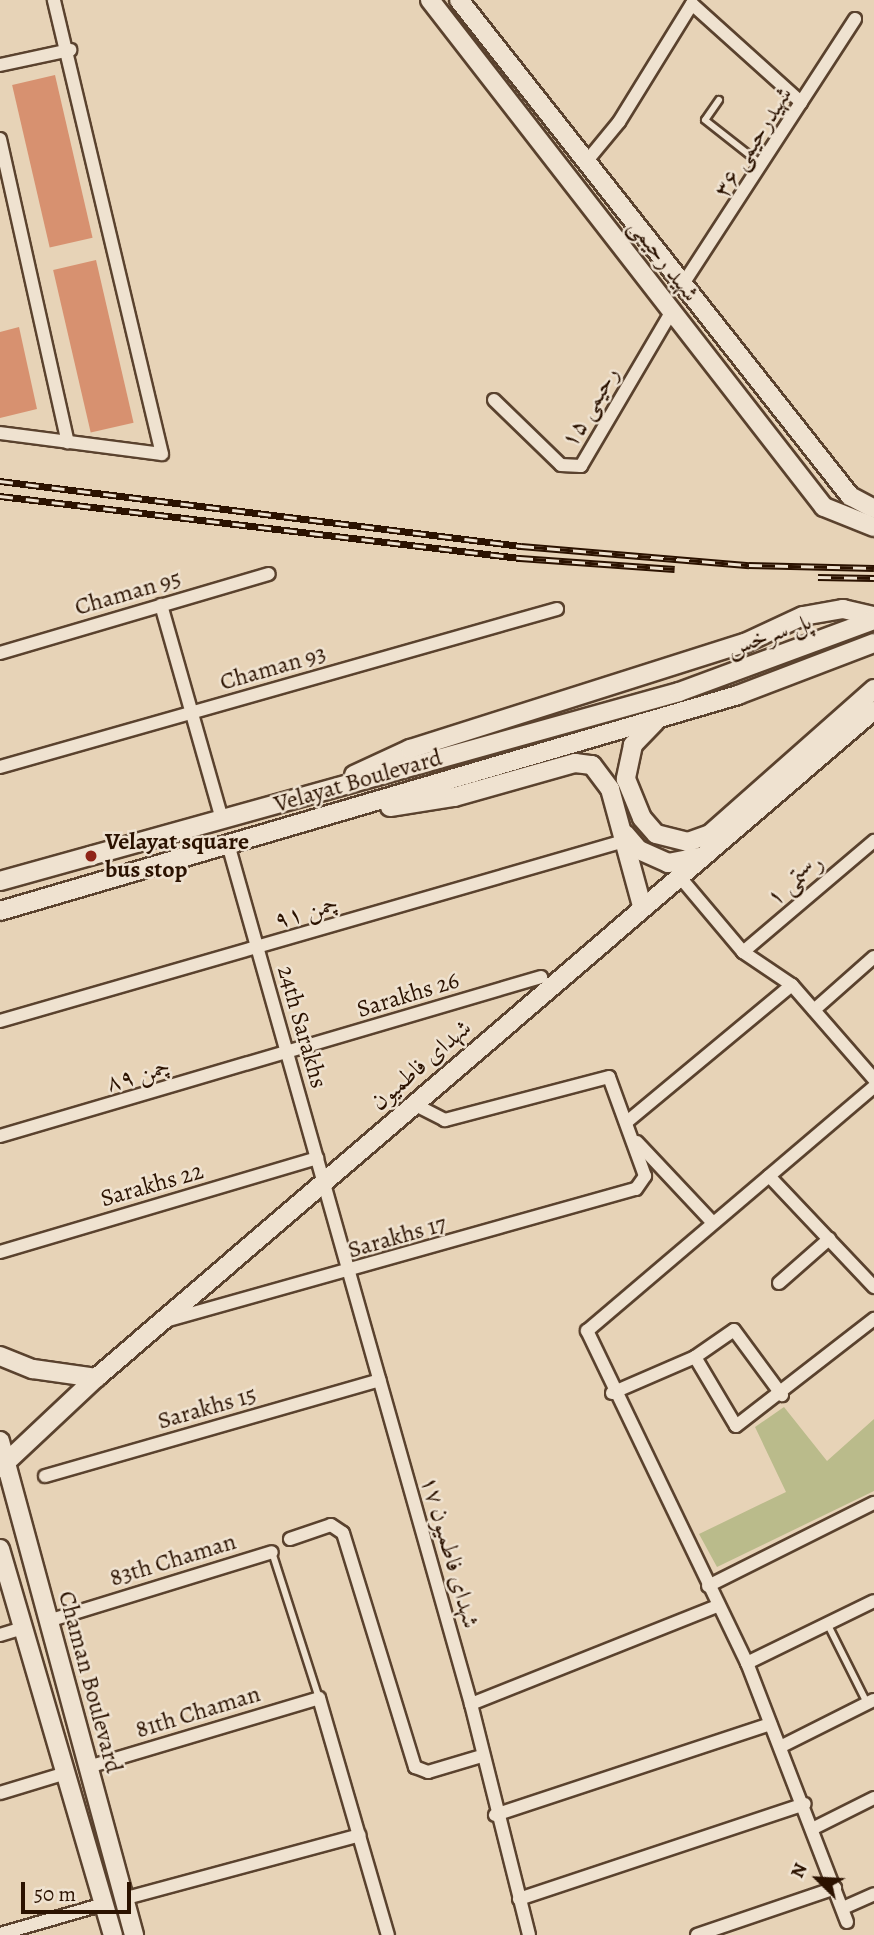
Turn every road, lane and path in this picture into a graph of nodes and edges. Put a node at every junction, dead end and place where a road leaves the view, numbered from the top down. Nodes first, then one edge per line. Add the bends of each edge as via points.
1 (54, 0) edge
2 (430, 0) edge
3 (459, 0) edge
4 (855, 19) dead end
5 (70, 50) junction
6 (0, 65) edge
7 (719, 100) dead end
8 (801, 102) junction
9 (0, 139) edge
10 (586, 162) junction
11 (762, 166) junction
12 (683, 284) junction
13 (672, 311) junction
14 (750, 369) junction
15 (729, 384) junction
16 (494, 400) dead end
17 (0, 433) edge
18 (68, 442) junction
19 (874, 509) edge
20 (874, 527) edge
21 (269, 574) dead end
22 (161, 605) junction
23 (557, 609) dead end
24 (874, 618) edge
25 (874, 643) edge
26 (0, 653) edge
27 (874, 689) edge
28 (679, 692) joint
29 (689, 710) joint
30 (874, 710) edge
31 (192, 712) junction
32 (658, 719) junction
33 (0, 767) edge
34 (309, 795) junction
35 (320, 817) junction
36 (222, 819) junction
37 (624, 837) junction
38 (874, 841) edge
39 (228, 844) junction
40 (707, 853) junction
41 (679, 876) junction
42 (0, 881) edge
43 (642, 906) junction
44 (0, 911) edge
45 (257, 948) junction
46 (743, 952) junction
47 (874, 957) edge
48 (541, 977) dead end
49 (792, 985) junction
50 (814, 1010) junction
51 (0, 1021) edge
52 (288, 1054) junction
53 (874, 1086) edge
54 (413, 1104) junction
55 (628, 1121) junction
56 (0, 1136) edge
57 (636, 1141) junction
58 (317, 1158) junction
59 (769, 1176) junction
60 (324, 1181) junction
61 (713, 1223) junction
62 (829, 1239) junction
63 (0, 1252) edge
64 (350, 1273) junction
65 (779, 1283) dead end
66 (874, 1287) edge
67 (874, 1319) edge
68 (161, 1322) junction
69 (0, 1356) edge
70 (695, 1357) junction
71 (96, 1378) junction
72 (380, 1380) junction
73 (612, 1393) junction
74 (782, 1395) junction
75 (0, 1441) edge
76 (3, 1465) edge
77 (45, 1476) dead end
78 (874, 1503) edge
79 (290, 1539) dead end
80 (0, 1549) edge
81 (272, 1552) joint
82 (708, 1586) junction
83 (874, 1601) edge
84 (717, 1606) junction
85 (48, 1621) junction
86 (828, 1625) junction
87 (23, 1628) junction
88 (0, 1635) edge
89 (747, 1663) junction
90 (319, 1698) junction
91 (872, 1701) edge
92 (471, 1704) junction
93 (770, 1724) junction
94 (780, 1747) junction
95 (482, 1756) junction
96 (88, 1767) junction
97 (66, 1773) junction
98 (0, 1793) edge
99 (874, 1798) edge
100 (805, 1804) junction
101 (495, 1815) junction
102 (814, 1828) junction
103 (360, 1835) junction
104 (835, 1888) junction
105 (874, 1894) edge
106 (124, 1899) junction
107 (519, 1899) junction
108 (104, 1904) junction
109 (843, 1908) junction
110 (847, 1922) dead end
111 (0, 1934) edge
112 (113, 1935) edge
113 (134, 1935) edge
114 (388, 1935) edge
115 (529, 1935) edge
116 (697, 1935) edge

1 - 5 street
2 - 13 main road, شهید رحیمی
3 - 10 main road, شهید رحیمی
4 - 8 street, شهیدرحیمی ۳۶
5 - 6 street
5 - 18 street via 162,454
7 - 11 lane via 705,120
8 - 10 street via 692,4 620,122
8 - 11 street, شهیدرحیمی ۳۶
9 - 18 street
10 - 12 main road, شهید رحیمی
11 - 12 street, شهیدرحیمی ۳۶
12 - 14 main road, شهید رحیمی
13 - 15 main road, شهید رحیمی
13 - 16 street, رحیمی ۱۵ via 581,466 561,465
14 - 15 main road
14 - 19 main road, شهید رحیمی via 850,496
15 - 20 main road, شهید رحیمی via 824,507
17 - 18 street
21 - 22 street, Chaman 95
22 - 26 street, Chaman 95
22 - 31 street
23 - 31 street, Chaman 93
24 - 28 main road, پل سرخس
24 - 34 main road via 843,609 803,616 732,647 410,748
25 - 29 main road, پل سرخس
27 - 32 main road via 710,834 688,842 656,834 642,818 626,779 633,745
28 - 34 main road, Velayat Boulevard
29 - 32 main road, Velayat Boulevard
30 - 40 main road, شهدای فاطمیون
31 - 33 street, Chaman 93
31 - 36 street
32 - 35 main road, Velayat Boulevard
34 - 36 main road, Velayat Boulevard
35 - 37 main road via 454,797 575,763 602,771
35 - 39 main road, Velayat Boulevard
36 - 42 main road, Velayat Boulevard
37 - 40 main road via 639,850 668,863
37 - 43 main road
37 - 45 street, چمن ۹۱
38 - 46 street, رستمی ۱
39 - 44 main road, Velayat Boulevard
39 - 45 street, 24th Sarakhs
40 - 41 main road, شهدای فاطمیون
41 - 43 main road, شهدای فاطمیون
41 - 46 street
43 - 54 main road, شهدای فاطمیون
45 - 51 street, چمن ۹۱
45 - 52 street, 24th Sarakhs
46 - 49 street
47 - 50 street
48 - 52 street, Sarakhs 26
49 - 50 street
49 - 55 street
50 - 53 street
52 - 56 street, چمن ۸۹
52 - 58 street, 24th Sarakhs
53 - 59 street
54 - 55 street via 445,1120 609,1077
54 - 60 main road, شهدای فاطمیون
55 - 57 street
57 - 61 street
57 - 64 street, Sarakhs 17 via 642,1183
58 - 60 street, 24th Sarakhs
58 - 63 street, Sarakhs 22
59 - 61 street
59 - 62 street
60 - 64 street, شهدای فاطمیون ۱۷
60 - 68 main road, شهدای فاطمیون
61 - 73 street via 587,1331
62 - 65 street
62 - 66 street
64 - 68 street, Sarakhs 17
64 - 72 street, شهدای فاطمیون ۱۷
67 - 74 street
68 - 71 main road, شهدای فاطمیون
69 - 71 main road
70 - 73 street
70 - 74 street via 734,1330
70 - 74 street via 736,1426
71 - 76 main road, شهدای فاطمیون
72 - 77 street, Sarakhs 15
72 - 92 street, شهدای فاطمیون ۱۷
73 - 82 street
75 - 76 main road, Chaman Boulevard
76 - 85 main road, Chaman Boulevard
78 - 82 street
79 - 95 street via 331,1525 343,1533 415,1767 428,1772
80 - 87 main road, Chaman Boulevard
81 - 85 street, 83th Chaman
81 - 90 lane
82 - 84 street
83 - 86 street
84 - 89 street
84 - 92 street
85 - 87 main road
85 - 96 main road, Chaman Boulevard
86 - 89 street
86 - 91 lane
87 - 88 street
87 - 97 main road, Chaman Boulevard
89 - 93 street
90 - 96 street, 81th Chaman
90 - 103 street
91 - 94 street
92 - 95 street, شهدای فاطمیون ۱۷
93 - 94 street
93 - 101 street
94 - 100 street
95 - 101 street, شهدای فاطمیون ۱۷
96 - 97 main road
96 - 106 main road, Chaman Boulevard
97 - 98 street
97 - 108 main road, Chaman Boulevard
99 - 102 street
100 - 102 street
100 - 107 street
101 - 107 street, شهدای فاطمیون ۱۷
102 - 104 street
103 - 106 street
103 - 114 street
104 - 109 street
104 - 116 street
105 - 109 street
106 - 108 main road
106 - 113 main road, Chaman Boulevard
107 - 115 street, شهدای فاطمیون ۱۷
108 - 111 street
108 - 112 main road, Chaman Boulevard
109 - 110 street

